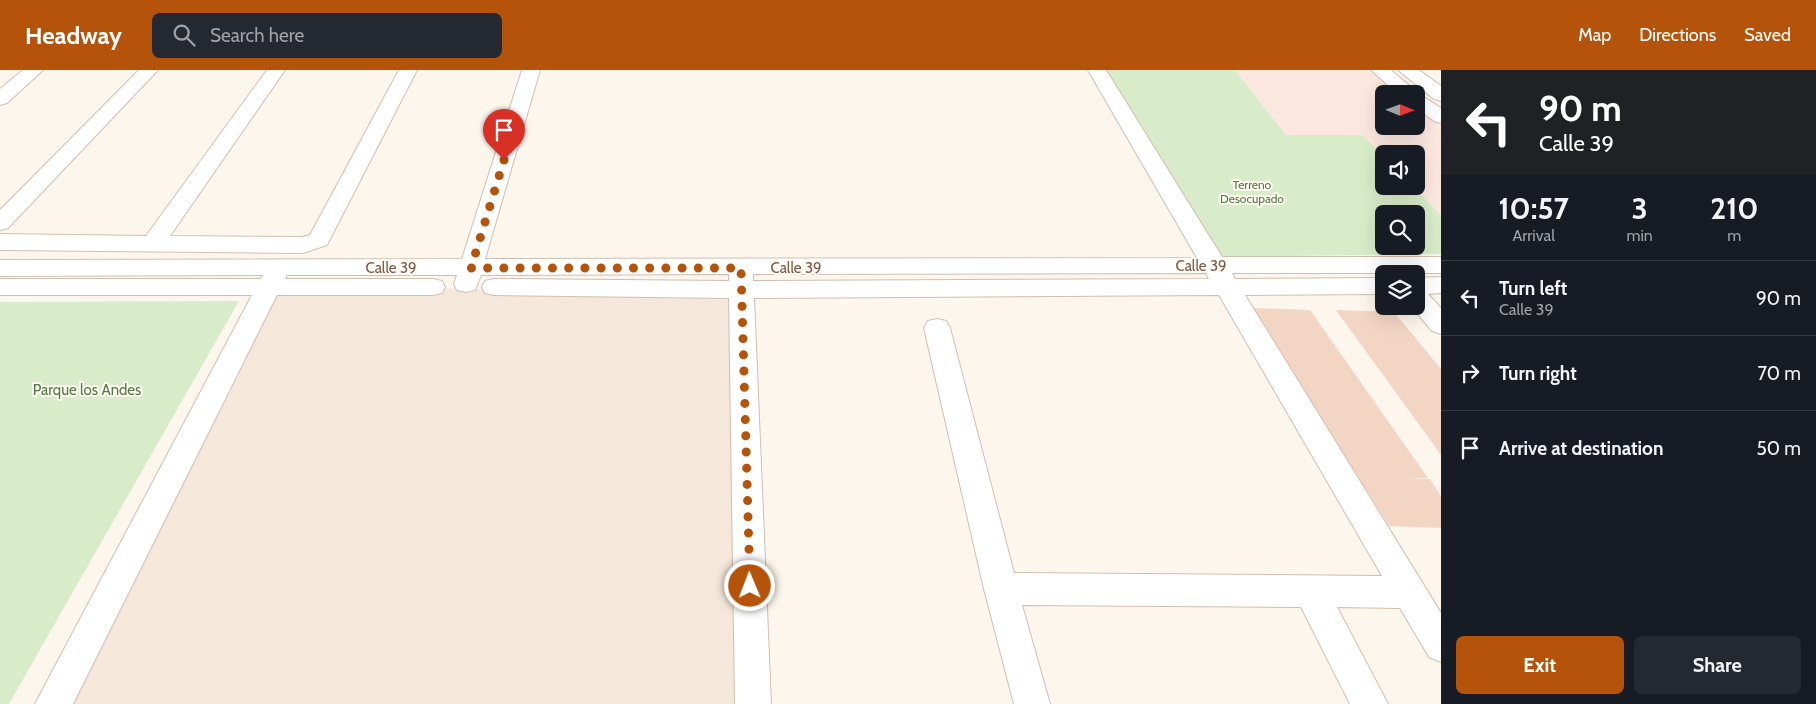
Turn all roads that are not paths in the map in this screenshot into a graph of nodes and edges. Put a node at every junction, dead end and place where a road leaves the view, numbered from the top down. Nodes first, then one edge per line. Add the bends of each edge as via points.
1 (34, 70) edge
2 (149, 70) edge
3 (276, 70) edge
4 (408, 70) edge
5 (531, 70) edge
6 (1097, 70) edge
7 (1380, 70) edge
8 (1407, 70) edge
9 (1399, 85) edge
10 (1441, 95) edge
11 (0, 99) edge
12 (1425, 105) edge
13 (1441, 117) edge
14 (0, 223) edge
15 (0, 242) edge
16 (153, 243) junction
17 (1441, 265) edge
18 (0, 268) edge
19 (1425, 268) edge
20 (1375, 275) edge
21 (1220, 276) junction
22 (274, 278) junction
23 (468, 278) junction
24 (741, 279) junction
25 (1441, 285) edge
26 (1425, 286) edge
27 (0, 287) edge
28 (1425, 306) edge
29 (1441, 325) edge
30 (937, 328) dead end
31 (1001, 589) junction
32 (1311, 592) junction
33 (1409, 592) junction
34 (1441, 645) edge
35 (53, 704) edge
36 (753, 704) edge
37 (1032, 704) edge
38 (1370, 704) edge

1 - 11 street
2 - 14 street
3 - 16 street
4 - 16 street via 319,240 303,245
5 - 23 street
6 - 21 street
7 - 9 street
8 - 10 street
12 - 13 street
15 - 16 street
17 - 19 street, Calle 39
18 - 22 street, Calle 39
20 - 21 street, Calle 39
21 - 24 street, Calle 39
21 - 33 street
22 - 23 street, Calle 39
22 - 27 street, Calle 39
22 - 35 street
23 - 24 street, Calle 39
24 - 36 street
25 - 26 street
28 - 29 street
30 - 31 street
31 - 32 street
31 - 37 street
32 - 33 street
32 - 38 street
33 - 34 street

